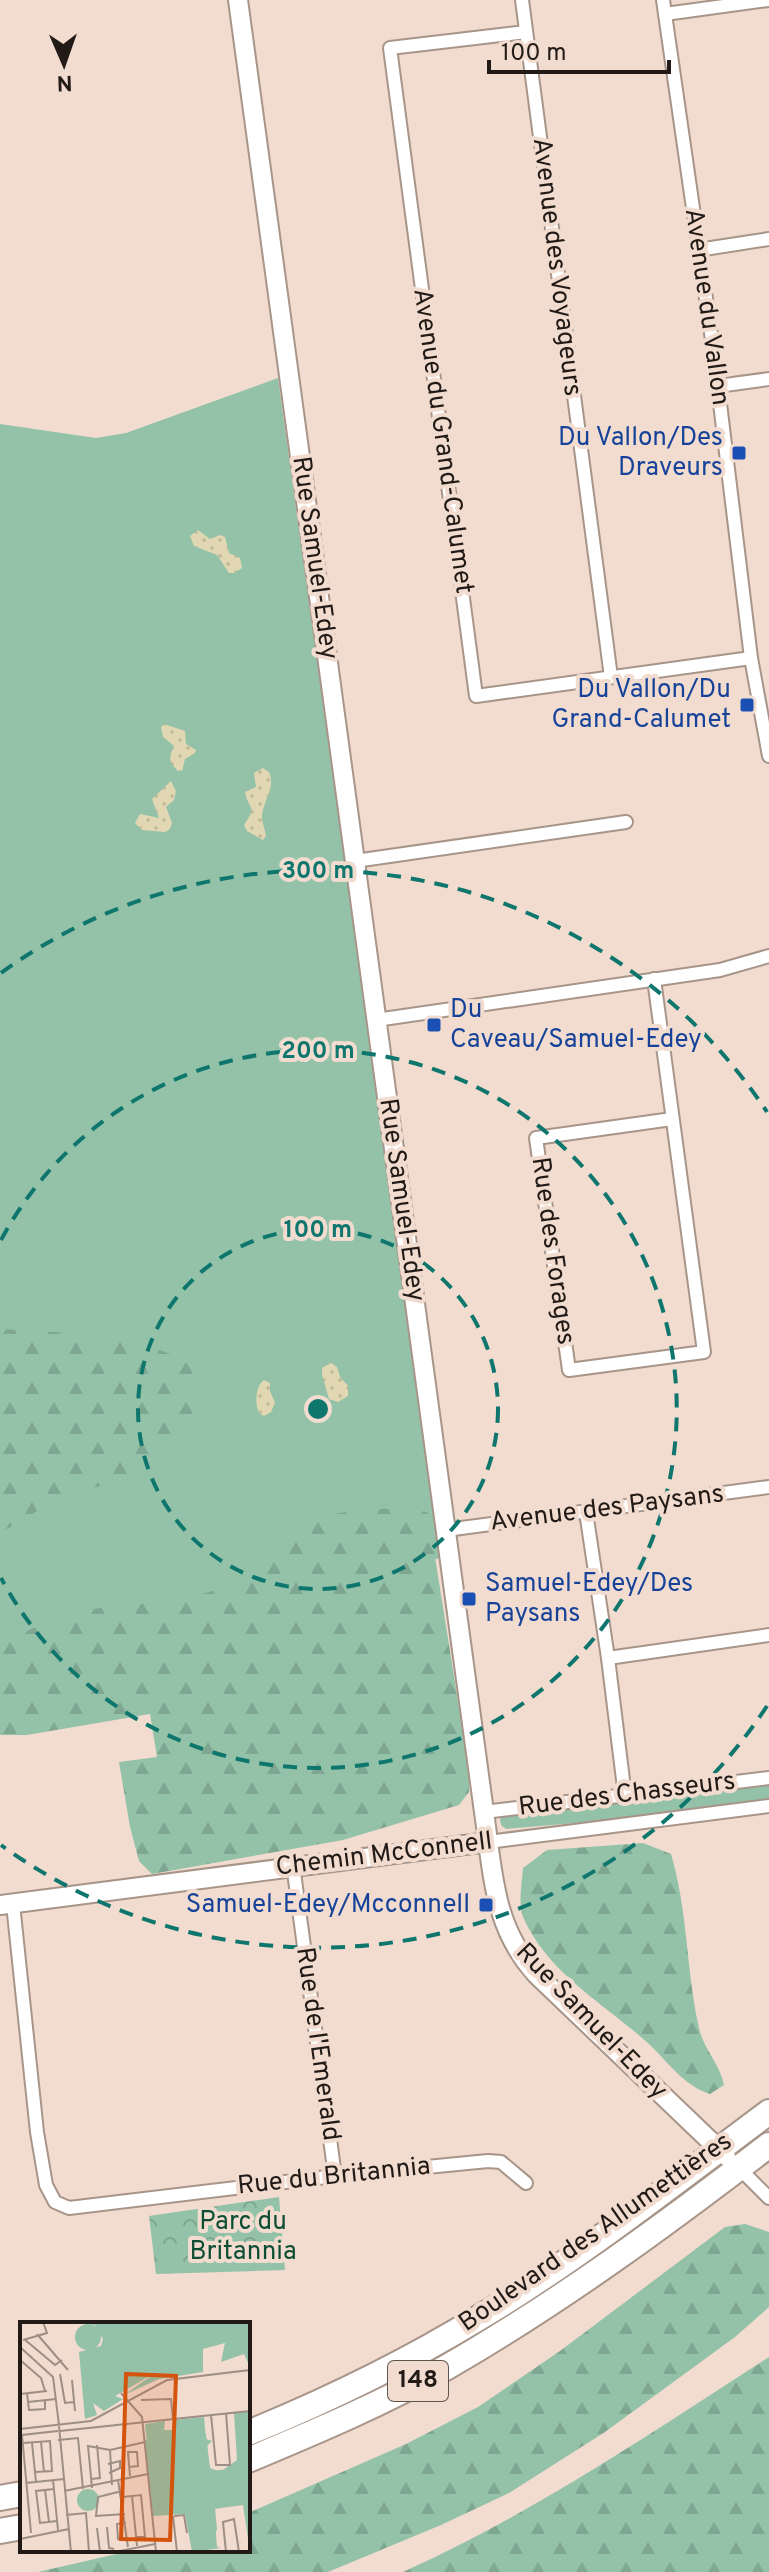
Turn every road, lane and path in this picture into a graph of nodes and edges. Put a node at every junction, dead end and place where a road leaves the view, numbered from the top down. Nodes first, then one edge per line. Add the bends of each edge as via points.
1 (238, 0) edge
2 (522, 0) edge
3 (663, 0) edge
4 (768, 0) edge
5 (665, 14) junction
6 (526, 32) junction
7 (769, 239) edge
8 (698, 250) junction
9 (769, 379) edge
10 (718, 386) junction
11 (751, 658) junction
12 (611, 677) junction
13 (769, 754) edge
14 (626, 822) dead end
15 (355, 861) junction
16 (769, 956) edge
17 (654, 979) junction
18 (376, 1020) junction
19 (672, 1119) junction
20 (769, 1487) edge
21 (586, 1512) junction
22 (446, 1530) junction
23 (769, 1635) edge
24 (608, 1658) junction
25 (769, 1778) edge
26 (625, 1796) junction
27 (769, 1806) edge
28 (484, 1812) junction
29 (488, 1842) junction
30 (293, 1865) junction
31 (6, 1904) edge
32 (769, 2112) edge
33 (769, 2145) edge
34 (719, 2149) junction
35 (739, 2168) junction
36 (335, 2176) junction
37 (526, 2183) dead end
38 (769, 2198) edge
39 (250, 2432) edge
40 (250, 2459) edge
41 (20, 2494) edge
42 (0, 2498) edge
43 (20, 2527) edge
44 (0, 2531) edge

1 - 15 street, Rue Samuel-Edey
2 - 6 street, Avenue des Voyageurs
3 - 5 street, Avenue du Vallon
4 - 5 street
5 - 8 street, Avenue du Vallon
6 - 12 street, Avenue des Voyageurs
6 - 12 street, Avenue du Grand-Calumet via 390,48 392,64 476,696
7 - 8 street
8 - 10 street, Avenue du Vallon
9 - 10 street
10 - 11 street, Avenue du Vallon
11 - 12 street, Avenue du Grand-Calumet
11 - 13 street, Avenue du Vallon
14 - 15 street
15 - 18 street, Rue Samuel-Edey
16 - 17 street via 730,968
17 - 18 street
17 - 19 street, Rue des Forages
18 - 22 street, Rue Samuel-Edey
19 - 19 street, Rue des Forages via 704,1352 569,1370 536,1138
20 - 21 street, Avenue des Paysans
21 - 22 street, Avenue des Paysans
21 - 24 street
22 - 28 street, Rue Samuel-Edey
23 - 24 street
24 - 26 street
25 - 26 street, Rue des Chasseurs
26 - 28 street, Rue des Chasseurs
27 - 29 street, Chemin McConnell
28 - 29 street, Rue Samuel-Edey
29 - 30 street, Chemin McConnell
29 - 34 street, Rue Samuel-Edey via 502,1917 523,1959
30 - 31 street, Chemin McConnell
30 - 36 street, Rue de l'Emerald
31 - 36 street, Rue du Britannia via 37,2132 46,2185 55,2202 69,2208
32 - 34 highway, Boulevard des Allumettières / 148
33 - 35 highway, Boulevard des Allumettières / 148
34 - 35 street, Rue Samuel-Edey
34 - 39 highway, Boulevard des Allumettières / 148 via 485,2315 370,2379
35 - 38 street, Rue Samuel-Edey
35 - 40 highway, Boulevard des Allumettières / 148 via 503,2334 382,2400
36 - 37 street, Rue du Britannia via 488,2161 501,2162
41 - 42 highway
43 - 44 highway

